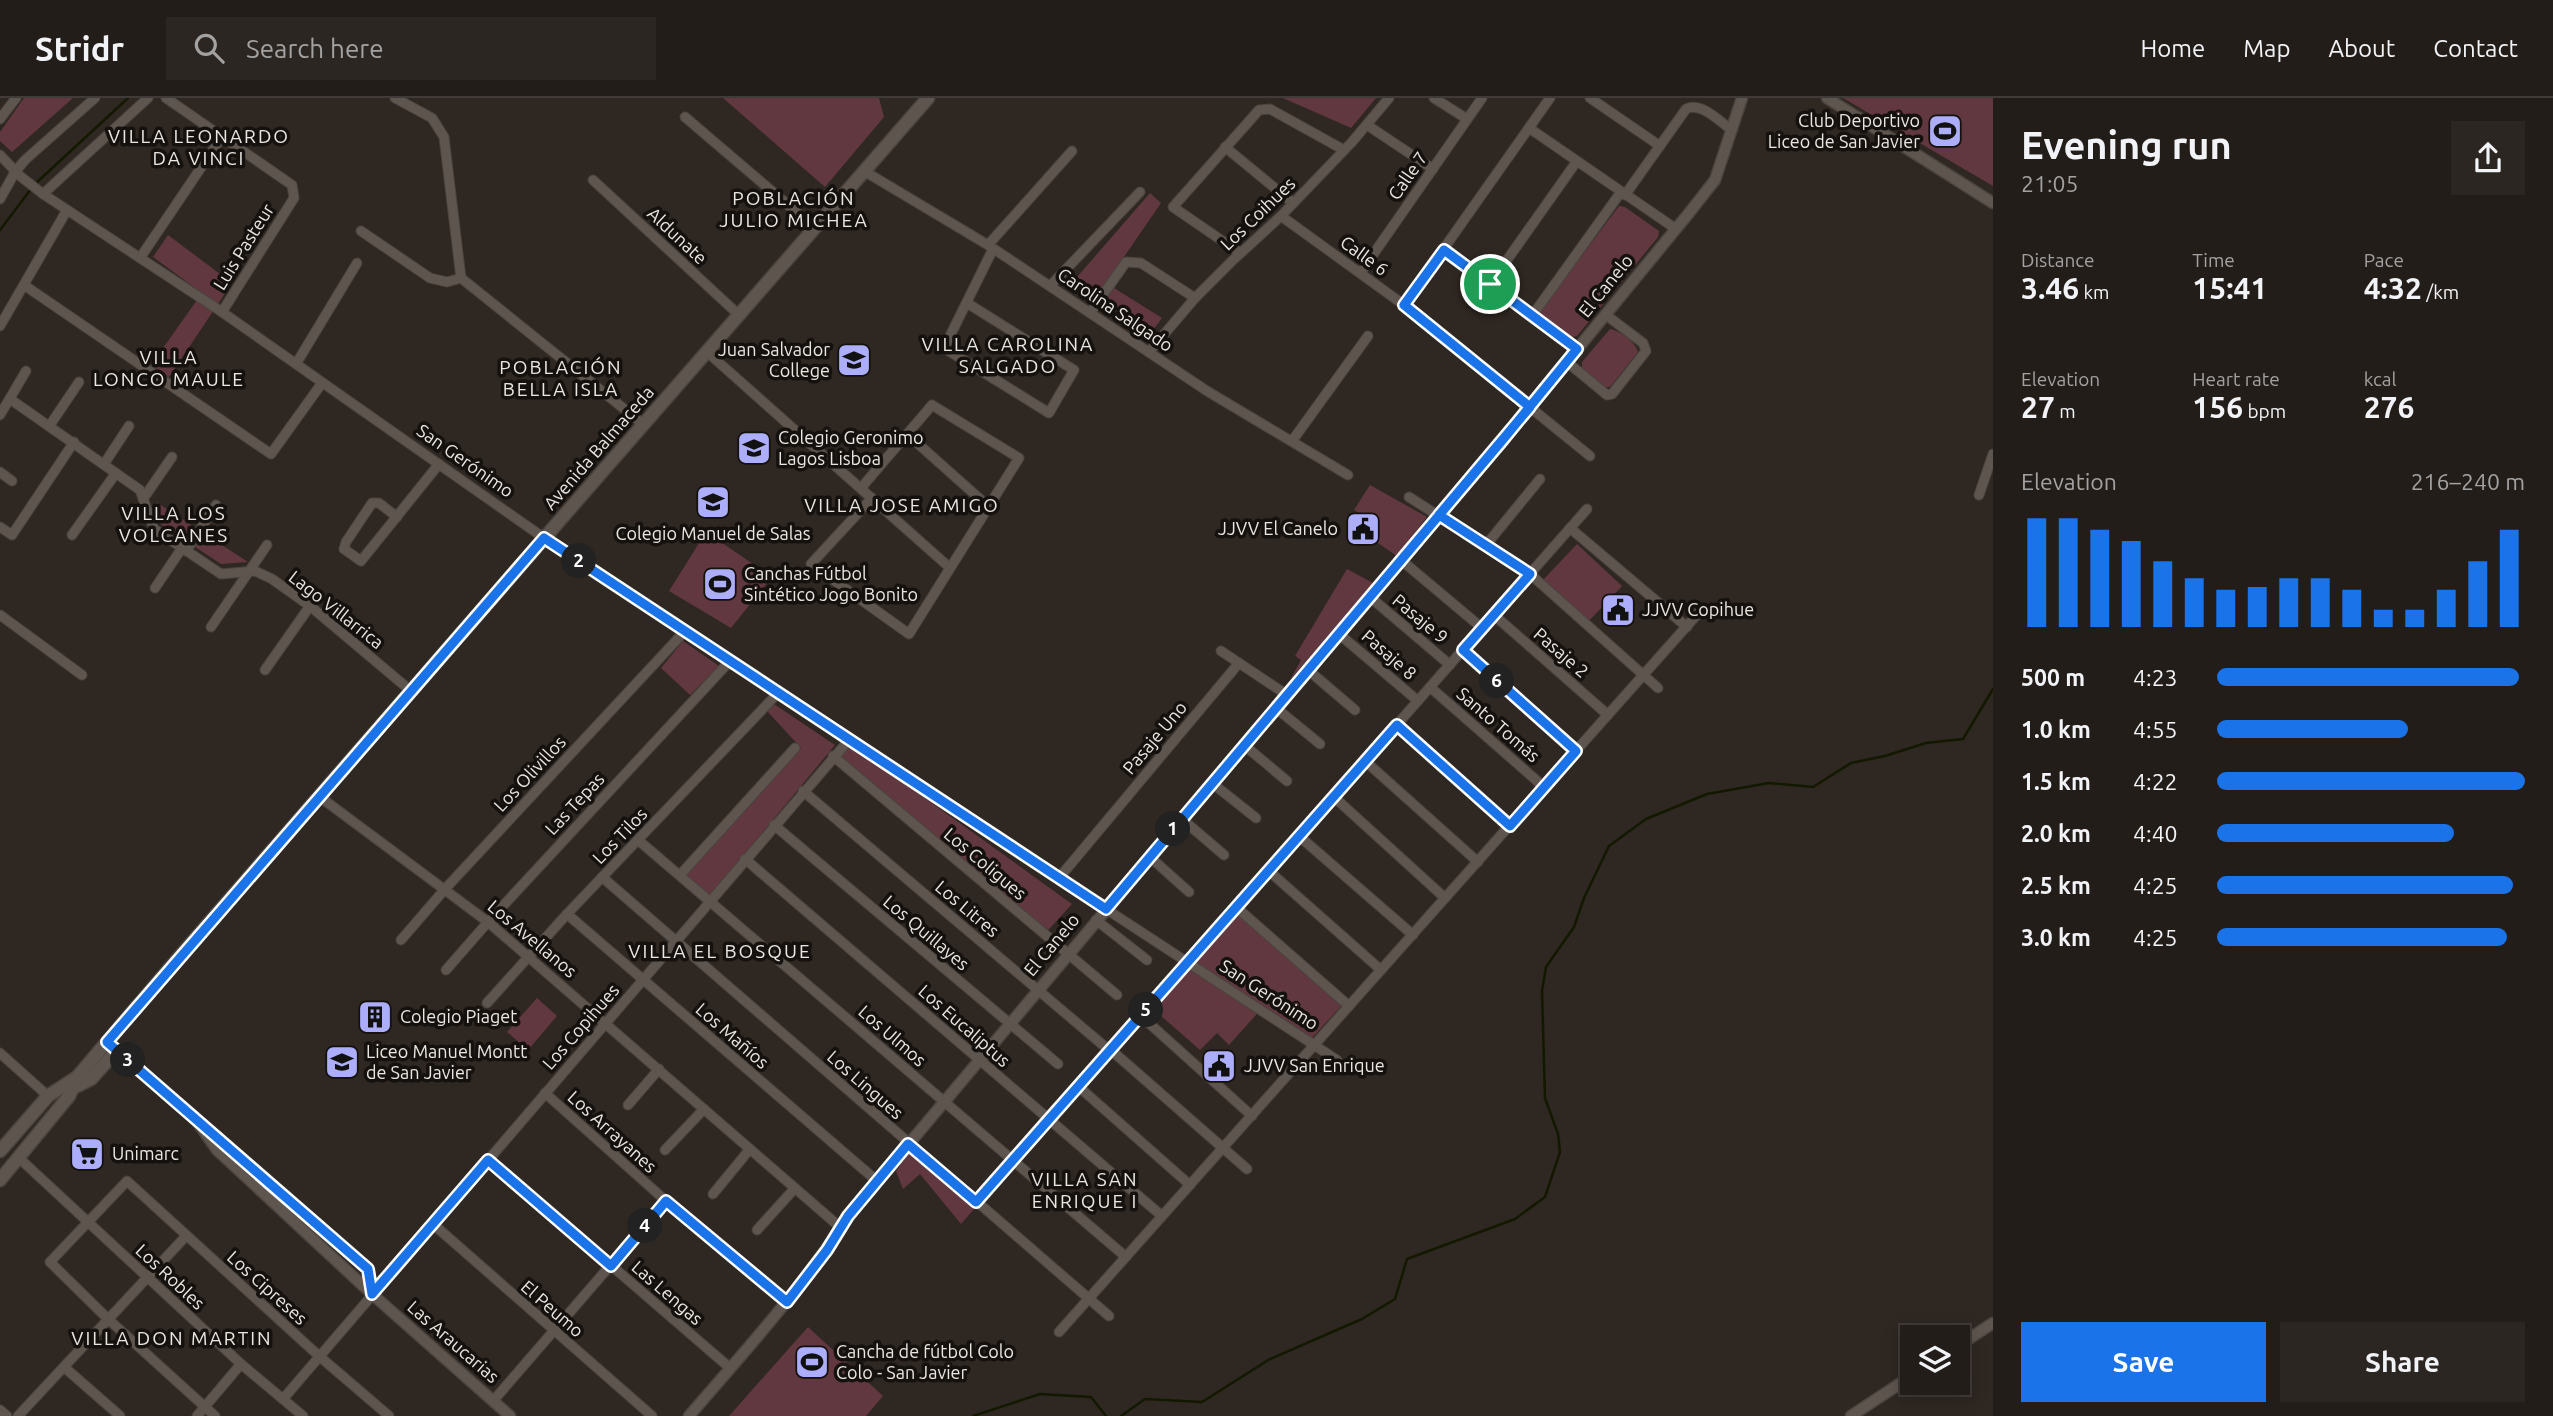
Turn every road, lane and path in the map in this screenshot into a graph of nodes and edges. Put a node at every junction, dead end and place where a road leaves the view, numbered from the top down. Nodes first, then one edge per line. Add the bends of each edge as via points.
1 (16, 98) edge
2 (94, 98) edge
3 (148, 98) edge
4 (166, 98) edge
5 (395, 98) edge
6 (928, 98) edge
7 (1389, 98) edge
8 (1434, 98) edge
9 (1482, 98) edge
10 (1550, 98) edge
11 (1590, 98) edge
12 (1742, 98) edge
13 (1826, 98) edge
14 (1691, 102) edge
15 (685, 117) dead end
16 (0, 119) edge
17 (1467, 119) junction
18 (1367, 125) junction
19 (1529, 128) junction
20 (1732, 130) junction
21 (221, 138) junction
22 (1660, 146) junction
23 (1225, 147) junction
24 (1345, 150) junction
25 (1072, 151) dead end
26 (0, 155) edge
27 (1577, 161) junction
28 (1433, 169) junction
29 (864, 171) junction
30 (15, 172) junction
31 (593, 180) dead end
32 (41, 192) junction
33 (1140, 192) dead end
34 (1623, 193) junction
35 (0, 199) edge
36 (1293, 203) junction
37 (1993, 203) edge
38 (67, 210) junction
39 (1281, 216) junction
40 (815, 228) junction
41 (1676, 229) junction
42 (361, 231) dead end
43 (990, 247) junction
44 (1444, 250) junction
45 (1240, 253) junction
46 (140, 258) junction
47 (357, 263) dead end
48 (1361, 272) junction
49 (461, 278) junction
50 (1490, 284) junction
51 (24, 285) junction
52 (1050, 286) junction
53 (1195, 298) junction
54 (967, 303) junction
55 (1404, 305) junction
56 (222, 312) junction
57 (1090, 313) junction
58 (739, 315) junction
59 (1606, 315) junction
60 (1532, 316) junction
61 (0, 326) edge
62 (1368, 336) dead end
63 (1577, 349) junction
64 (706, 352) junction
65 (1149, 352) junction
66 (1567, 362) junction
67 (296, 364) junction
68 (26, 371) dead end
69 (79, 382) dead end
70 (322, 383) junction
71 (10, 398) junction
72 (1530, 407) junction
73 (0, 415) edge
74 (643, 424) junction
75 (50, 425) junction
76 (128, 426) dead end
77 (907, 434) junction
78 (1292, 441) junction
79 (74, 442) junction
80 (1993, 454) edge
81 (1590, 456) dead end
82 (172, 457) dead end
83 (104, 464) junction
84 (439, 464) junction
85 (0, 472) edge
86 (116, 473) junction
87 (1348, 475) dead end
88 (1540, 479) dead end
89 (12, 481) dead end
90 (861, 488) junction
91 (1979, 495) dead end
92 (1409, 497) dead end
93 (872, 498) junction
94 (143, 499) junction
95 (216, 505) dead end
96 (989, 507) junction
97 (1587, 509) dead end
98 (1439, 515) junction
99 (397, 517) junction
100 (0, 527) edge
101 (1570, 528) junction
102 (72, 535) dead end
103 (544, 538) junction
104 (267, 545) dead end
105 (1486, 545) junction
106 (184, 550) junction
107 (1401, 560) junction
108 (949, 567) junction
109 (249, 572) junction
110 (1530, 574) junction
111 (155, 588) dead end
112 (1370, 597) junction
113 (310, 606) junction
114 (1702, 609) dead end
115 (0, 615) edge
116 (1494, 615) junction
117 (211, 627) dead end
118 (1687, 627) junction
119 (1482, 628) junction
120 (685, 631) junction
121 (1339, 634) junction
122 (1463, 650) junction
123 (1221, 651) dead end
124 (730, 661) junction
125 (1238, 663) junction
126 (1450, 665) junction
127 (265, 670) dead end
128 (1308, 670) junction
129 (82, 675) dead end
130 (1644, 675) junction
131 (1430, 687) junction
132 (1658, 688) dead end
133 (411, 691) junction
134 (778, 693) junction
135 (1287, 695) junction
136 (1418, 701) junction
137 (1276, 708) junction
138 (1355, 710) dead end
139 (1608, 715) junction
140 (1397, 725) junction
141 (849, 740) junction
142 (1320, 744) dead end
143 (1244, 745) junction
144 (795, 748) dead end
145 (1576, 751) junction
146 (833, 756) junction
147 (1365, 761) junction
148 (1287, 781) dead end
149 (1212, 783) junction
150 (1544, 787) junction
151 (803, 791) junction
152 (320, 797) junction
153 (1334, 797) junction
154 (1256, 818) dead end
155 (1182, 819) junction
156 (774, 825) junction
157 (1510, 826) junction
158 (1299, 836) junction
159 (638, 839) junction
160 (1224, 855) dead end
161 (1150, 857) junction
162 (745, 859) junction
163 (1478, 862) junction
164 (1269, 871) junction
165 (680, 875) junction
166 (602, 877) junction
167 (1059, 878) junction
168 (445, 889) junction
169 (1189, 892) dead end
170 (1445, 898) junction
171 (709, 901) junction
172 (1236, 908) junction
173 (1106, 909) junction
174 (567, 914) junction
175 (1096, 920) junction
176 (488, 922) junction
177 (1413, 934) junction
178 (401, 940) dead end
179 (675, 941) junction
180 (1068, 955) junction
181 (527, 956) junction
182 (1147, 960) dead end
183 (1188, 963) junction
184 (446, 970) dead end
185 (1381, 970) junction
186 (642, 979) junction
187 (1038, 990) junction
188 (1117, 995) dead end
189 (487, 1003) dead end
190 (1349, 1006) junction
191 (1141, 1016) junction
192 (606, 1022) junction
193 (1009, 1024) junction
194 (112, 1046) junction
195 (1314, 1046) junction
196 (1110, 1050) junction
197 (0, 1053) edge
198 (979, 1060) junction
199 (1337, 1060) dead end
200 (1058, 1064) dead end
201 (659, 1069) junction
202 (75, 1082) junction
203 (1079, 1087) junction
204 (545, 1093) junction
205 (48, 1096) junction
206 (944, 1101) junction
207 (628, 1105) dead end
208 (704, 1108) junction
209 (1252, 1115) junction
210 (1049, 1120) junction
211 (908, 1144) junction
212 (1223, 1148) junction
213 (750, 1149) junction
214 (665, 1150) dead end
215 (0, 1152) edge
216 (19, 1158) junction
217 (488, 1160) junction
218 (1013, 1161) junction
219 (1247, 1169) dead end
220 (0, 1180) edge
221 (877, 1181) junction
222 (1190, 1185) junction
223 (795, 1188) junction
224 (713, 1194) dead end
225 (666, 1201) junction
226 (976, 1202) junction
227 (1162, 1216) junction
228 (89, 1222) junction
229 (433, 1224) junction
230 (841, 1228) junction
231 (757, 1230) dead end
232 (186, 1236) junction
233 (1126, 1257) junction
234 (611, 1266) junction
235 (146, 1278) junction
236 (372, 1294) junction
237 (1089, 1299) junction
238 (787, 1302) junction
239 (1109, 1317) dead end
240 (108, 1319) junction
241 (1993, 1323) edge
242 (553, 1331) junction
243 (1059, 1332) dead end
244 (1970, 1338) edge
245 (319, 1356) junction
246 (241, 1364) junction
247 (64, 1367) junction
248 (730, 1368) junction
249 (1900, 1384) edge
250 (283, 1399) junction
251 (493, 1401) junction
252 (204, 1407) junction
253 (0, 1410) edge
254 (7, 1416) edge
255 (18, 1416) edge
256 (120, 1416) edge
257 (197, 1416) edge
258 (215, 1416) edge
259 (303, 1416) edge
260 (389, 1416) edge
261 (510, 1416) edge
262 (652, 1416) edge
263 (689, 1416) edge
264 (1851, 1416) edge

1 - 16 street
2 - 30 street
3 - 32 street
4 - 21 street
5 - 49 street via 432,118 444,137
6 - 29 main road, Avenida Balmaceda
7 - 18 street, Los Coihues
8 - 17 street
9 - 17 street, Calle 7
10 - 19 street
11 - 22 street
12 - 20 street, El Canelo
13 - 37 street
14 - 20 street
14 - 22 street
15 - 40 street
17 - 28 street, Calle 7
18 - 24 street, Los Coihues
18 - 28 street
19 - 27 street
19 - 44 street
20 - 41 street, El Canelo via 1715,180
21 - 46 street
21 - 56 street, Luis Pasteur via 292,186 294,198
22 - 34 street
23 - 24 street via 1263,108
23 - 36 street
23 - 45 street via 1173,207
24 - 36 street, Los Coihues
25 - 43 street
26 - 30 street, San Gerónimo
27 - 34 street
27 - 50 street
28 - 48 street, Calle 7
29 - 40 main road, Avenida Balmaceda
29 - 43 street, Carolina Salgado
30 - 32 street, San Gerónimo
30 - 35 street
31 - 58 street, Aldunate
32 - 38 street, San Gerónimo
33 - 52 street
34 - 41 street
34 - 60 street
36 - 39 street, Los Coihues
38 - 46 street, San Gerónimo
38 - 51 street
39 - 45 street, Los Coihues
39 - 48 street, Calle 6
40 - 58 main road, Avenida Balmaceda
41 - 59 street, El Canelo
42 - 49 street via 430,278 447,282
43 - 52 street, Carolina Salgado
43 - 54 street
44 - 50 street
44 - 55 street
45 - 53 street, Los Coihues
46 - 56 street, San Gerónimo
47 - 67 street
48 - 55 street, Calle 6
49 - 74 street
50 - 60 street
51 - 61 street
51 - 70 street via 271,454
52 - 57 street, Carolina Salgado
53 - 57 street via 1133,261 1126,262
53 - 65 street, Los Coihues
54 - 54 street via 1073,370 1049,414 944,348
55 - 72 street, Calle 6
56 - 67 street, San Gerónimo
57 - 65 street, Carolina Salgado
58 - 64 main road, Avenida Balmaceda
59 - 63 street, El Canelo
59 - 66 street via 1643,343 1646,351 1612,394 1607,395
60 - 63 street
62 - 78 street
63 - 66 street, El Canelo
64 - 74 main road, Avenida Balmaceda
64 - 90 street
65 - 78 street, Carolina Salgado
66 - 72 street, El Canelo
67 - 70 street, San Gerónimo
68 - 71 street
69 - 75 street
70 - 84 street, San Gerónimo
71 - 73 street
71 - 75 street, Lago Villarrica
72 - 81 street, Calle 6
72 - 98 street, El Canelo
74 - 103 main road, Avenida Balmaceda
75 - 79 street, Lago Villarrica
76 - 83 street
77 - 90 street
77 - 96 street
77 - 96 street via 932,405 1019,458
78 - 87 street, Carolina Salgado
79 - 83 street, Lago Villarrica
79 - 100 street via 12,536
80 - 91 street
82 - 94 street
83 - 86 street, Lago Villarrica
84 - 99 street
84 - 103 street, San Gerónimo
85 - 89 street
86 - 94 street, Lago Villarrica via 140,490
86 - 102 street
88 - 105 street
90 - 93 street
92 - 98 street
93 - 108 street
93 - 108 street via 811,564 909,634
94 - 106 street, Lago Villarrica via 154,529
95 - 106 street
96 - 108 street
97 - 101 street
98 - 105 street
98 - 107 street, El Canelo
99 - 99 street via 372,503 344,549 361,561
101 - 110 street
101 - 118 street
103 - 120 street, San Gerónimo
103 - 133 main road, Avenida Balmaceda
104 - 109 street
105 - 110 street
106 - 109 street, Lago Villarrica via 221,575
106 - 111 street
107 - 112 street, El Canelo
107 - 119 street
109 - 113 street, Lago Villarrica via 272,579
109 - 117 street
110 - 116 street
110 - 130 street
112 - 121 street, El Canelo
112 - 126 street, Pasaje 9
113 - 127 street
113 - 133 street, Lago Villarrica
114 - 118 street
115 - 129 street
116 - 119 street
116 - 139 street, Pasaje 2
118 - 130 street
119 - 122 street
120 - 124 street, San Gerónimo
120 - 168 street, Los Olivillos
121 - 128 street, El Canelo
121 - 136 street, Pasaje 8
122 - 126 street
122 - 145 street
123 - 125 street
124 - 134 street, San Gerónimo
124 - 176 street, Las Tepas
125 - 135 street
125 - 167 street, Pasaje Uno
126 - 131 street
128 - 135 street, El Canelo
128 - 138 street
130 - 132 street
130 - 139 street
131 - 136 street
131 - 150 street, Santo Tomás
133 - 152 main road, Avenida Balmaceda
134 - 141 street, San Gerónimo
134 - 159 street, Los Tilos
135 - 137 street, El Canelo
136 - 140 street
137 - 142 street
137 - 143 street, El Canelo
139 - 145 street
140 - 147 street
140 - 157 street
141 - 146 street, Los Copihues
141 - 167 street, San Gerónimo
143 - 148 street
143 - 149 street, El Canelo
144 - 165 street
145 - 150 street
146 - 151 street, Los Copihues
146 - 180 street, Los Coligues
147 - 153 street
147 - 163 street
149 - 154 street
149 - 155 street, El Canelo
150 - 157 street
151 - 156 street, Los Copihues
151 - 187 street, Los Litres
152 - 168 street, Los Avellanos
152 - 194 main road, Avenida Balmaceda
153 - 158 street
153 - 170 street
155 - 160 street
155 - 161 street, El Canelo
156 - 162 street, Los Copihues
156 - 193 street, Los Quillayes
157 - 163 street
158 - 164 street
158 - 177 street
159 - 165 street, Los Ulmos
159 - 166 street, Los Tilos
161 - 169 street
161 - 173 street, El Canelo
162 - 171 street, Los Copihues
162 - 198 street, Los Eucaliptus
163 - 170 street
164 - 172 street
164 - 185 street
165 - 171 street, Los Ulmos
166 - 174 street, Los Tilos
166 - 179 street, Los Lingues
167 - 173 street, San Gerónimo
168 - 176 street, Los Avellanos
168 - 178 street, Los Olivillos
170 - 177 street
171 - 179 street, Los Copihues
171 - 206 street, Los Ulmos
172 - 183 street
172 - 190 street
173 - 175 street, El Canelo
173 - 183 street, San Gerónimo
174 - 181 street, Los Tilos
174 - 186 street, Los Mañíos
175 - 180 street, El Canelo
175 - 182 street
176 - 181 street, Los Avellanos
176 - 184 street, Las Tepas
177 - 185 street
179 - 186 street, Los Copihues
179 - 211 street, Los Lingues
180 - 187 street, El Canelo
180 - 188 street, Los Coligues
181 - 189 street, Los Tilos
181 - 192 street, Los Avellanos
183 - 191 street
183 - 195 street, San Gerónimo
185 - 190 street
186 - 192 street, Los Copihues
186 - 221 street, Los Mañíos
187 - 193 street, El Canelo
187 - 196 street, Los Litres
190 - 195 street
191 - 196 street
191 - 209 street
192 - 201 street, Los Avellanos
192 - 204 street, Los Copihues
193 - 198 street, El Canelo
193 - 200 street, Los Quillayes
194 - 202 main road, Avenida Balmaceda
194 - 236 street, Las Araucarias via 368,1269
195 - 199 street, San Gerónimo
195 - 209 street
196 - 203 street
196 - 212 street, Los Litres
197 - 205 street
198 - 206 street, El Canelo
198 - 210 street, Los Eucaliptus
201 - 207 street
201 - 208 street, Los Avellanos
202 - 205 main road, Avenida Balmaceda
202 - 216 main road, Avenida Balmaceda
203 - 210 street
203 - 222 street
204 - 217 street, Los Copihues
204 - 225 street, Los Arrayanes
205 - 215 main road, Avenida Balmaceda
206 - 211 street, El Canelo
206 - 218 street, Los Ulmos
208 - 213 street, Los Avellanos
208 - 214 street
209 - 212 street
210 - 218 street
210 - 227 street, Los Eucaliptus
211 - 221 street, El Canelo
211 - 226 street, Los Lingues
212 - 219 street, Los Litres
212 - 222 street
213 - 223 street, Los Avellanos
213 - 224 street
216 - 220 main road, Avenida Balmaceda
216 - 228 street, Los Robles
217 - 229 street, Los Copihues
217 - 234 street, Las Lengas
218 - 226 street
218 - 233 street, Los Ulmos
221 - 230 street, El Canelo
222 - 227 street
223 - 230 street, Los Avellanos
223 - 231 street
225 - 234 street
225 - 238 street, Los Arrayanes
226 - 237 street, Los Lingues
227 - 233 street
228 - 232 street, Los Cipreses via 127,1181
228 - 235 street, Los Robles
228 - 240 street via 50,1262
229 - 236 street, Los Copihues
229 - 242 street, El Peumo
230 - 238 street, El Canelo
232 - 235 street
232 - 245 street, Los Cipreses
233 - 237 street
234 - 242 street
234 - 248 street, Las Lengas
235 - 240 street
235 - 246 street, Los Robles
236 - 245 street, Los Copihues
236 - 251 street, Las Araucarias
237 - 239 street, Los Lingues
237 - 243 street
238 - 248 street, El Canelo
240 - 247 street
240 - 252 street
241 - 244 street
242 - 251 street
242 - 262 street, El Peumo
245 - 250 street, Los Copihues
245 - 260 street, Los Cipreses
246 - 250 street, Los Robles
246 - 252 street
247 - 255 street
247 - 256 street
248 - 263 street, El Canelo
249 - 264 street
250 - 259 street, Los Robles
251 - 261 street, Las Araucarias
252 - 257 street
252 - 258 street
253 - 254 street

